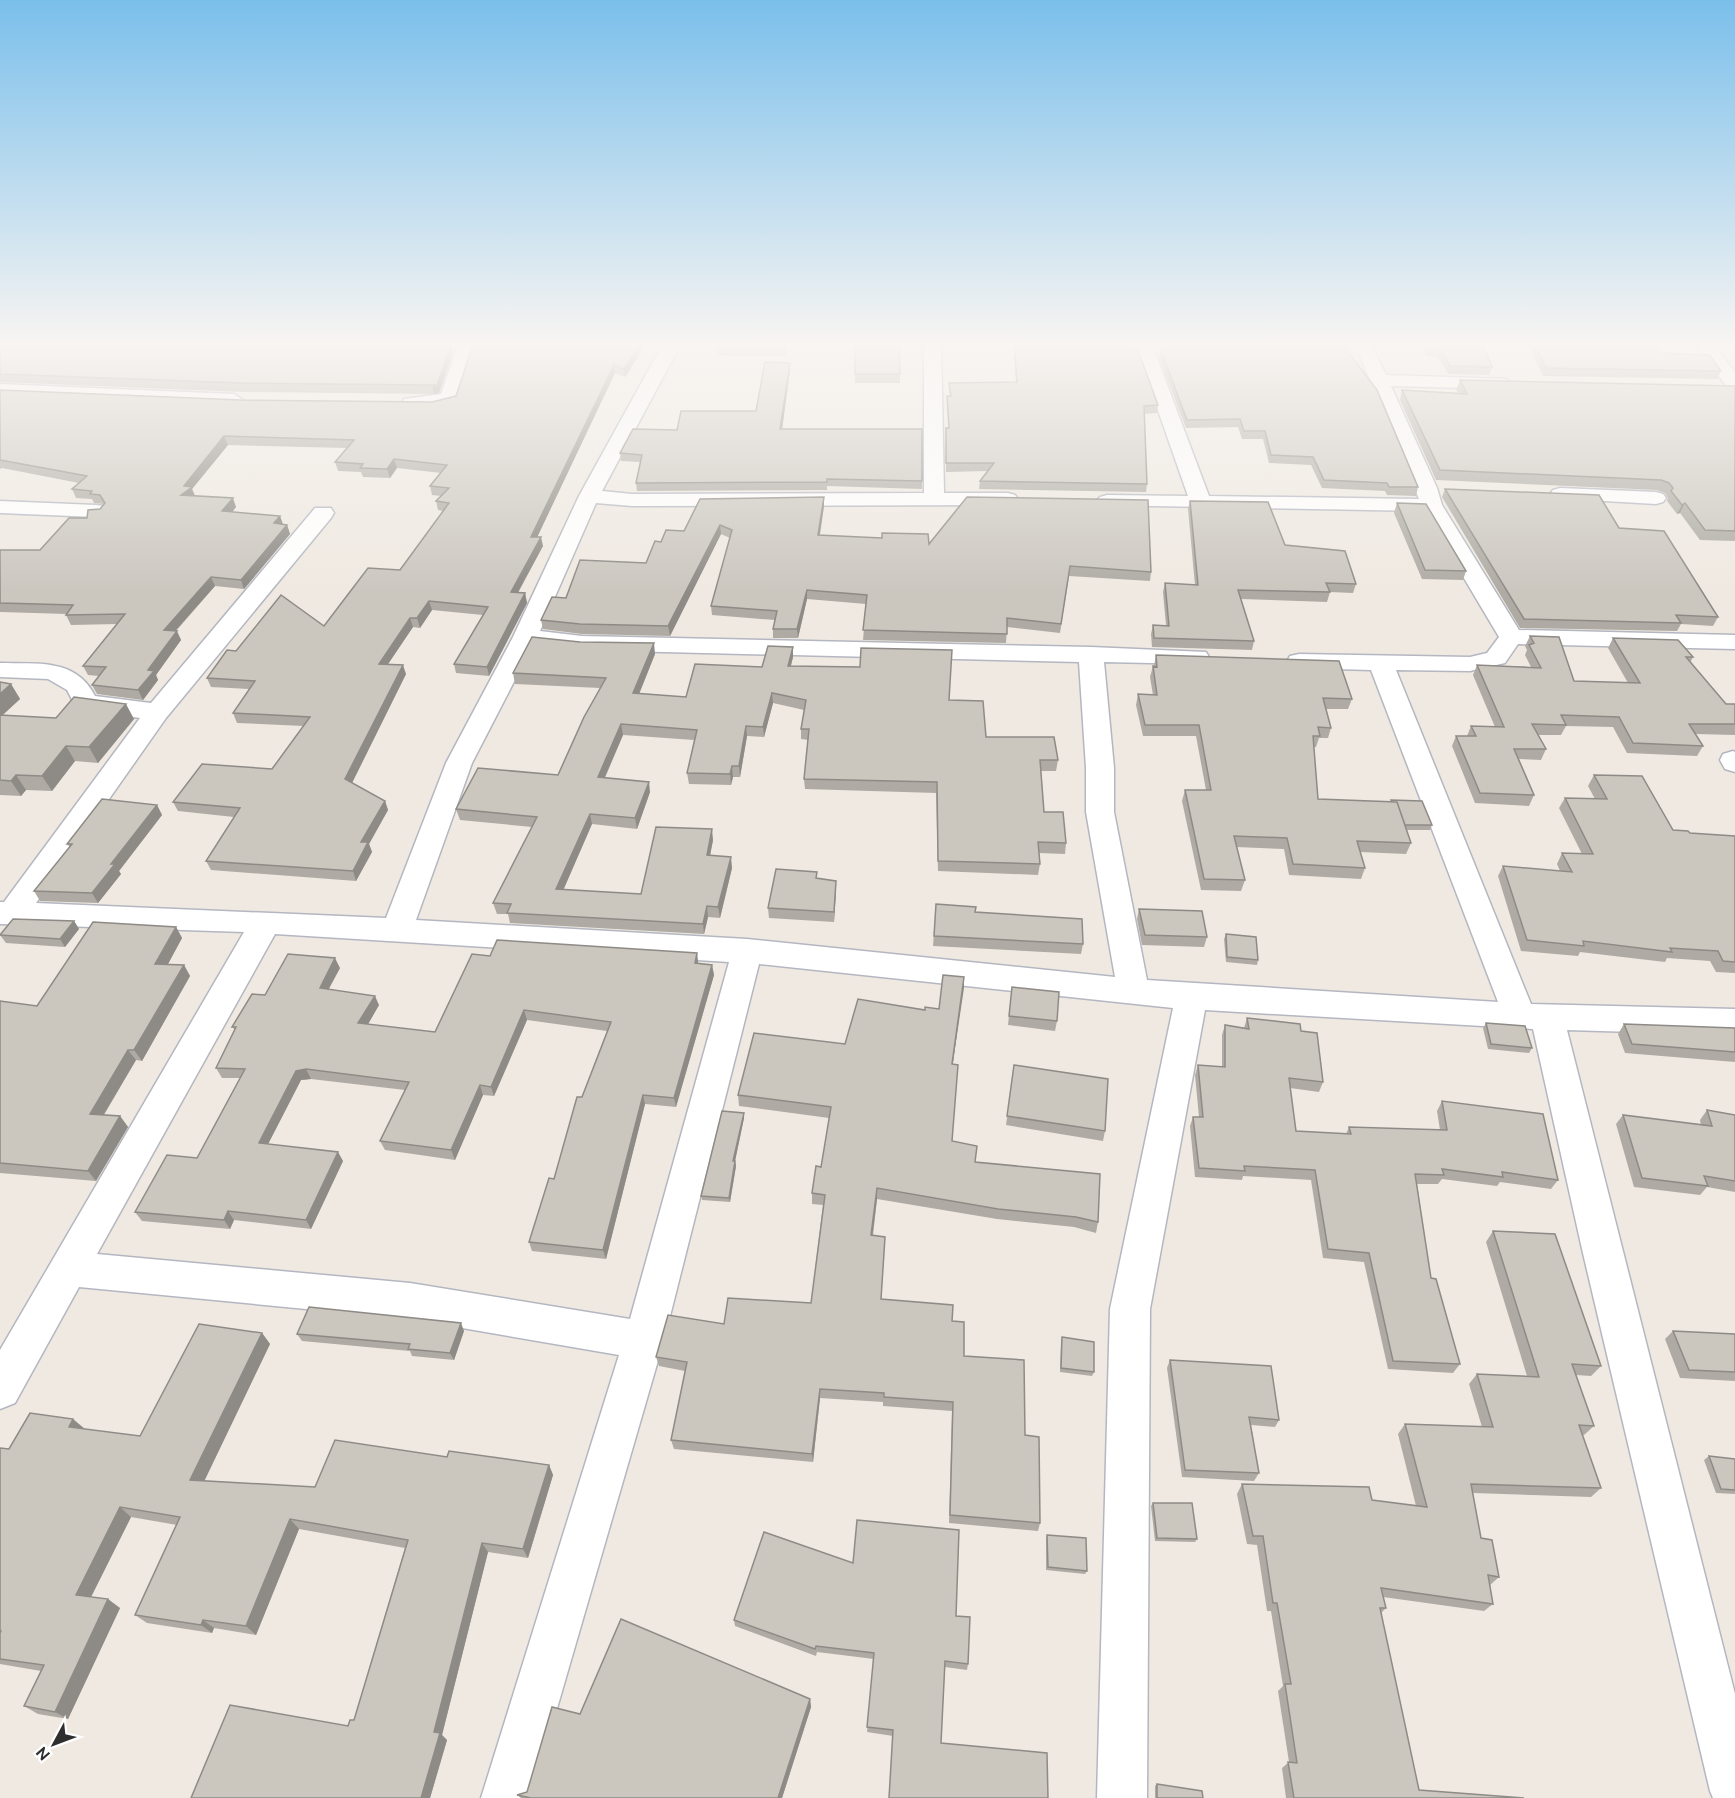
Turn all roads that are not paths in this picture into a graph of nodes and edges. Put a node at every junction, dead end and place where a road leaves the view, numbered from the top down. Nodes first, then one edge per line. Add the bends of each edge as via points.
1 (627, 426) edge
2 (934, 426) edge
3 (1173, 426) edge
4 (1399, 426) edge
5 (1450, 489) edge
6 (1541, 493) edge
7 (589, 496) junction
8 (934, 497) junction
9 (1429, 497) junction
10 (1656, 498) dead end
11 (1027, 499) edge
12 (1085, 501) edge
13 (1201, 503) junction
14 (0, 507) edge
15 (96, 511) edge
16 (323, 513) dead end
17 (1512, 637) junction
18 (525, 638) junction
19 (1735, 642) edge
20 (1091, 654) junction
21 (1216, 657) edge
22 (1273, 659) edge
23 (1381, 664) junction
24 (0, 670) edge
25 (157, 712) junction
26 (6, 914) edge
27 (266, 922) junction
28 (397, 929) junction
29 (747, 951) junction
30 (1134, 993) junction
31 (1191, 998) junction
32 (1533, 1016) junction
33 (1735, 1022) edge
34 (70, 1269) junction
35 (644, 1340) junction
36 (0, 1389) edge
37 (1735, 1791) edge
38 (506, 1798) edge
39 (1122, 1798) edge

1 - 7 street
2 - 8 street
3 - 13 street
4 - 9 street
5 - 9 street
6 - 10 street
7 - 8 street via 632,500
7 - 18 street
8 - 11 street
9 - 13 street
9 - 17 street
12 - 13 street
14 - 15 street
16 - 25 street
17 - 19 street
17 - 23 street via 1496,658 1470,664
18 - 20 street via 582,643
18 - 28 street via 459,763
20 - 21 street
20 - 30 street via 1100,812
22 - 23 street
23 - 32 street
24 - 25 street via 53,672 77,685 86,704
25 - 26 street
26 - 27 street
27 - 28 street
27 - 34 street
28 - 29 street
29 - 30 street
29 - 35 street
30 - 31 street
31 - 32 street
31 - 39 street via 1130,1309
32 - 33 street
32 - 37 street via 1601,1249
34 - 35 street via 410,1301
34 - 36 street
35 - 38 street

